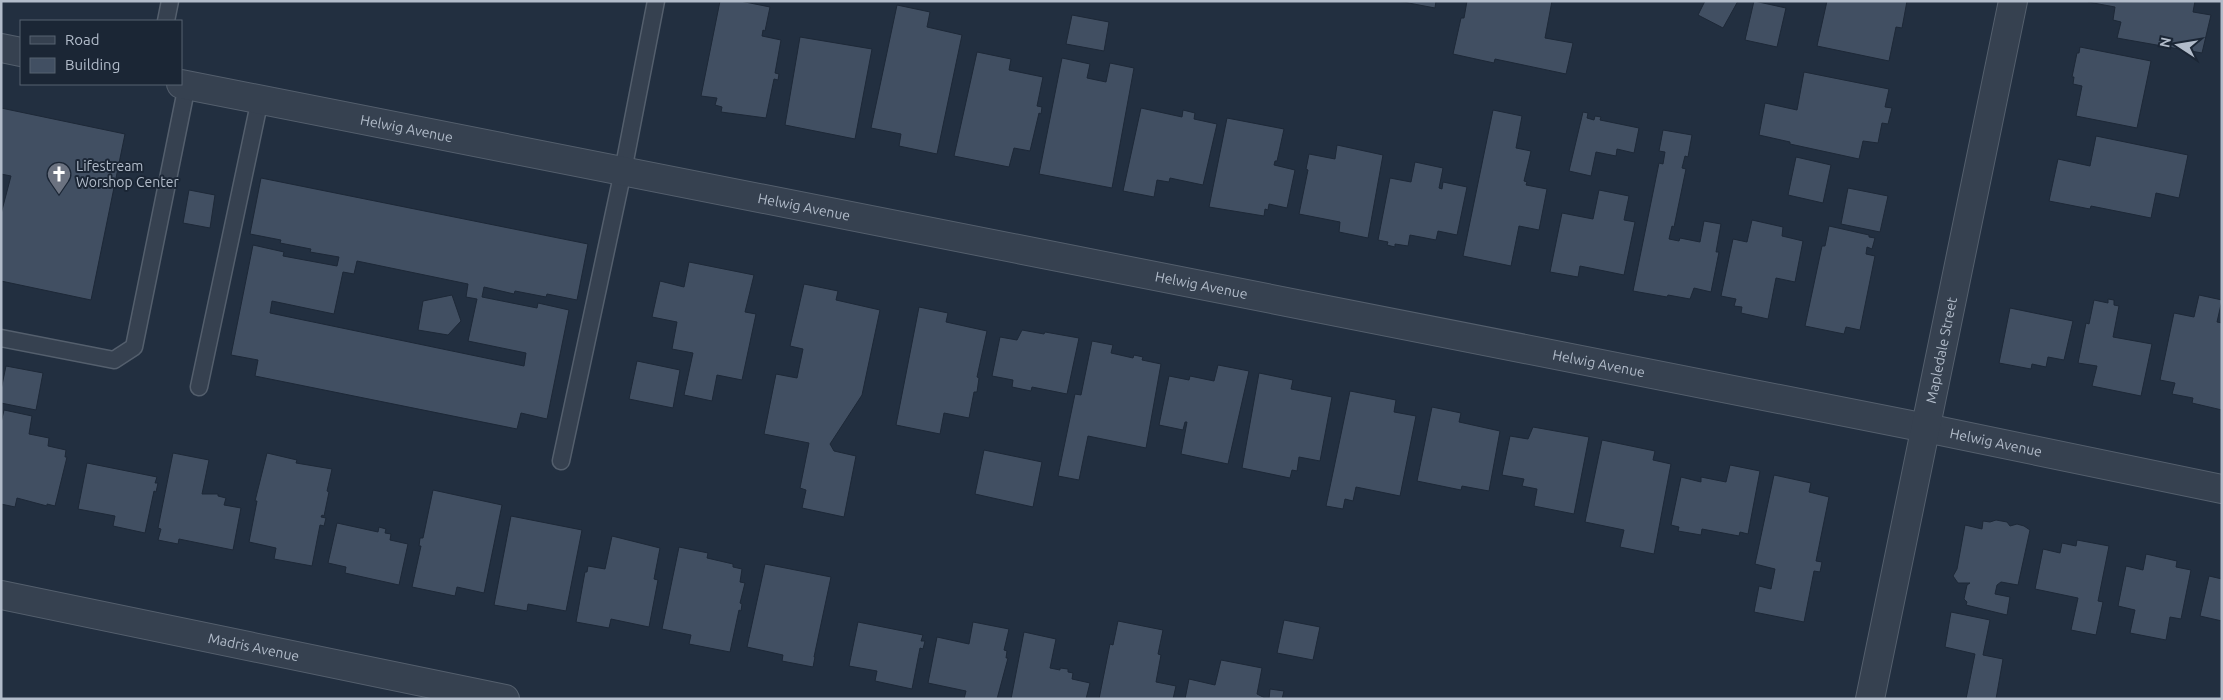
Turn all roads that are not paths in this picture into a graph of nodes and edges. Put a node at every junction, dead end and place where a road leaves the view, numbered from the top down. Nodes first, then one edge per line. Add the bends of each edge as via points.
1 (170, 1) edge
2 (656, 1) edge
3 (2013, 1) edge
4 (166, 20) edge
5 (1, 48) edge
6 (20, 52) edge
7 (184, 84) edge
8 (260, 99) junction
9 (623, 171) junction
10 (1, 338) edge
11 (199, 387) dead end
12 (1926, 428) junction
13 (561, 461) dead end
14 (2222, 489) edge
15 (1, 596) edge
16 (505, 699) edge
17 (1870, 699) edge

1 - 4 lane
2 - 9 lane
3 - 12 street, Mapledale Street
5 - 6 street
7 - 8 street, Helwig Avenue
7 - 10 lane via 134,347 114,360
8 - 9 street, Helwig Avenue
8 - 11 lane
9 - 12 street, Helwig Avenue
9 - 13 lane
12 - 14 street, Helwig Avenue
12 - 17 street, Mapledale Street
15 - 16 street, Madris Avenue

